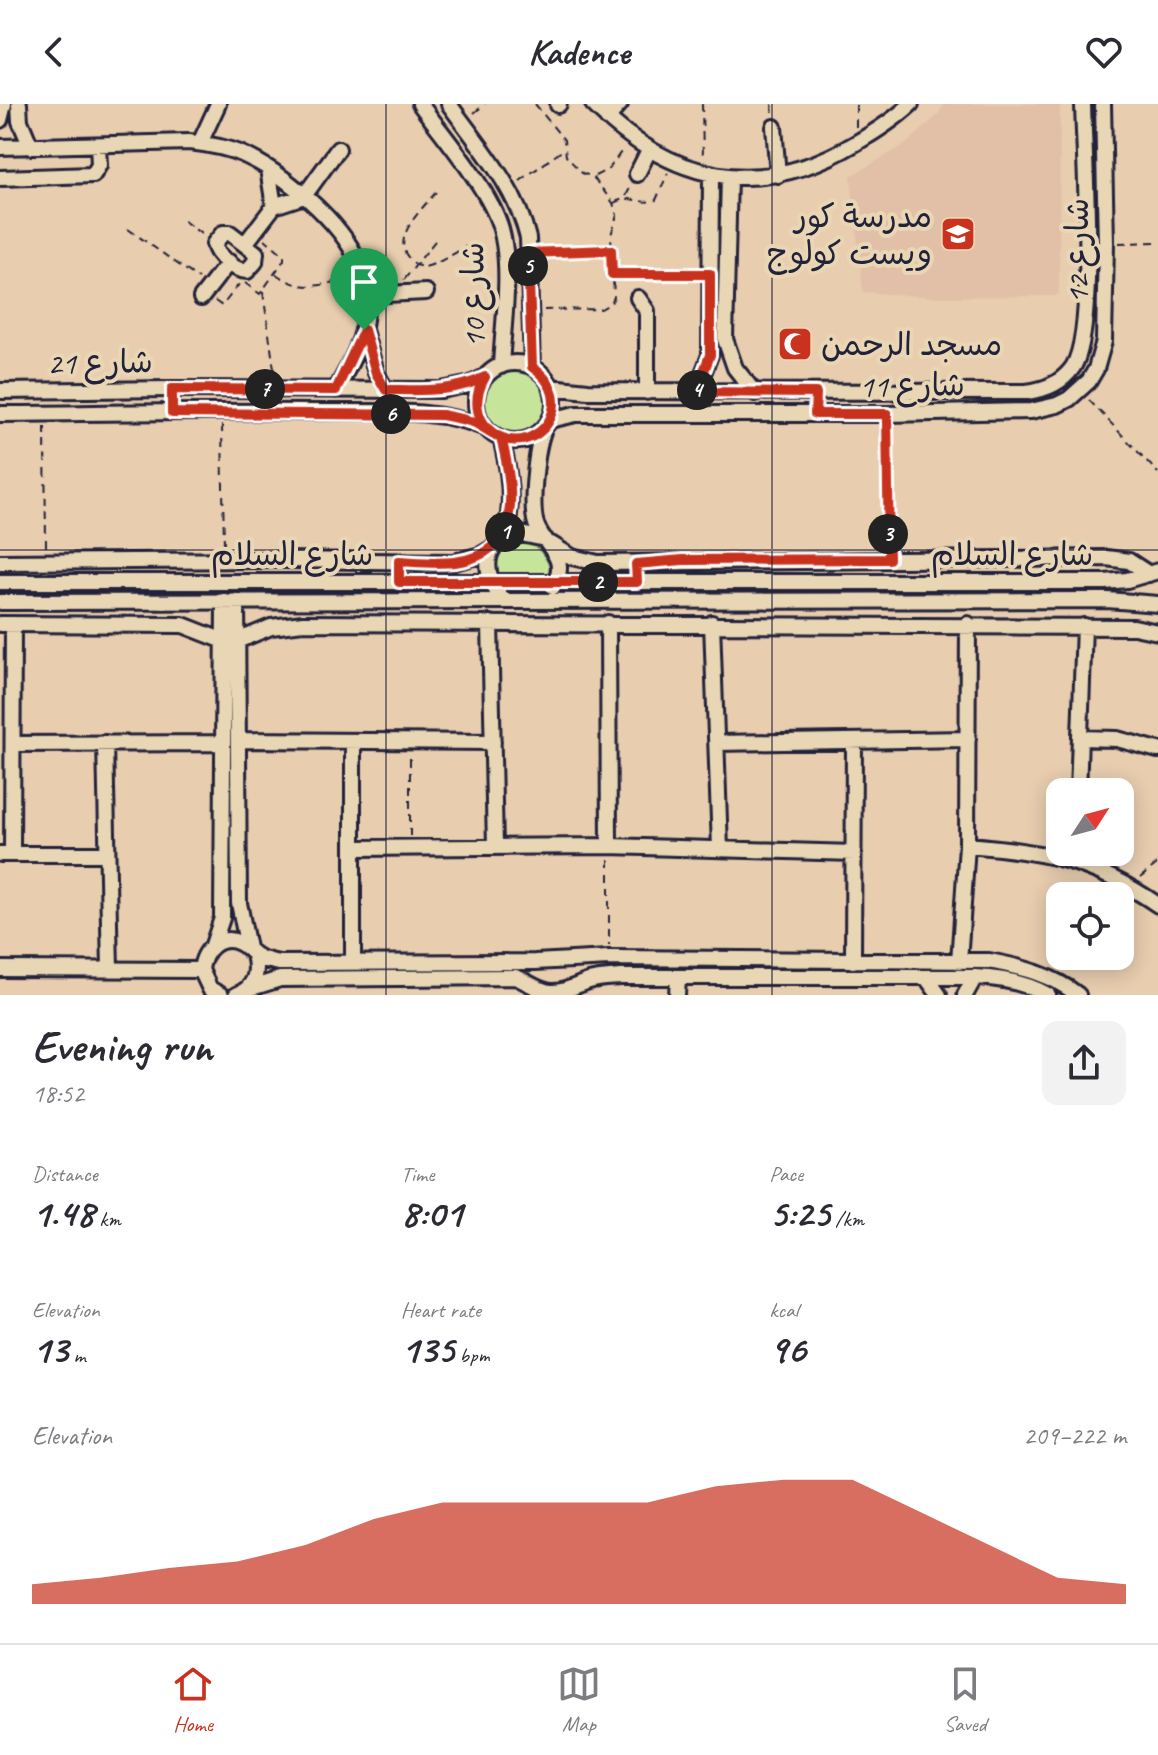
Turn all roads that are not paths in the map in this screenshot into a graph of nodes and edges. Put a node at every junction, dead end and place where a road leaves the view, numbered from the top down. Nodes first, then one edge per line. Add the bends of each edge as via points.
1 (4, 104) edge
2 (19, 104) edge
3 (218, 104) edge
4 (420, 104) edge
5 (449, 104) edge
6 (593, 104) edge
7 (620, 104) edge
8 (911, 104) edge
9 (1083, 104) edge
10 (1103, 104) edge
11 (607, 118) junction
12 (0, 120) edge
13 (774, 127) dead end
14 (200, 143) junction
15 (98, 145) junction
16 (0, 147) edge
17 (31, 147) junction
18 (338, 149) dead end
19 (649, 150) junction
20 (268, 169) junction
21 (707, 172) junction
22 (637, 174) dead end
23 (778, 175) junction
24 (729, 176) junction
25 (0, 178) edge
26 (304, 196) junction
27 (274, 206) junction
28 (245, 244) junction
29 (229, 262) junction
30 (205, 292) road end
31 (426, 292) dead end
32 (366, 295) junction
33 (638, 298) dead end
34 (364, 330) junction
35 (501, 366) junction
36 (532, 367) junction
37 (485, 377) junction
38 (1065, 377) joint
39 (550, 387) junction
40 (172, 389) junction
41 (336, 390) junction
42 (386, 390) junction
43 (0, 391) edge
44 (1079, 391) joint
45 (647, 392) junction
46 (696, 392) junction
47 (755, 393) junction
48 (816, 393) junction
49 (172, 413) junction
50 (0, 414) edge
51 (815, 414) junction
52 (547, 424) junction
53 (486, 428) junction
54 (501, 438) junction
55 (548, 542) junction
56 (496, 545) junction
57 (399, 561) junction
58 (0, 562) edge
59 (636, 564) junction
60 (1154, 572) edge
61 (491, 581) junction
62 (557, 581) junction
63 (0, 582) edge
64 (399, 582) junction
65 (637, 582) junction
66 (543, 600) junction
67 (230, 601) junction
68 (504, 601) junction
69 (0, 602) edge
70 (1158, 604) edge
71 (490, 623) junction
72 (608, 623) junction
73 (712, 623) junction
74 (7, 624) edge
75 (968, 624) junction
76 (1084, 626) junction
77 (1158, 632) edge
78 (230, 641) junction
79 (1080, 738) junction
80 (968, 739) junction
81 (353, 741) junction
82 (854, 741) junction
83 (230, 742) junction
84 (493, 742) junction
85 (105, 743) junction
86 (717, 743) junction
87 (13, 744) junction
88 (1158, 750) edge
89 (1079, 778) edge
90 (967, 845) junction
91 (609, 846) junction
92 (495, 847) junction
93 (353, 848) junction
94 (720, 849) junction
95 (1046, 852) edge
96 (854, 853) junction
97 (6, 854) edge
98 (107, 854) junction
99 (1094, 866) edge
100 (1158, 905) edge
101 (213, 945) junction
102 (251, 951) junction
103 (576, 960) junction
104 (853, 961) junction
105 (535, 962) junction
106 (959, 962) junction
107 (0, 969) edge
108 (110, 969) junction
109 (354, 970) junction
110 (678, 977) junction
111 (926, 977) junction
112 (975, 977) junction
113 (203, 981) edge
114 (571, 991) edge
115 (542, 992) edge
116 (241, 993) edge
117 (221, 995) edge
118 (354, 995) edge
119 (677, 995) edge
120 (939, 995) edge
121 (965, 995) edge
122 (1048, 995) edge
123 (1078, 995) edge

1 - 12 street
2 - 17 street
3 - 14 street
4 - 35 street, شارع 10 via 485,196 500,227 505,261
5 - 36 street, شارع 10 via 509,188 524,219
6 - 11 street
7 - 11 street
8 - 23 street via 884,127 819,164
9 - 38 street, شارع 12 via 1083,336 1080,353
10 - 44 street, شارع 12 via 1106,243 1101,355
11 - 19 street
13 - 23 street
14 - 15 street
14 - 20 street via 244,154
15 - 17 street
15 - 25 street via 99,165 93,175
16 - 17 street
18 - 26 street
19 - 21 street
19 - 22 street
20 - 26 street
20 - 27 street
21 - 24 street
21 - 46 street via 710,355
23 - 24 street
24 - 47 street via 725,339 735,368
26 - 27 street
26 - 32 street via 346,240 358,261
27 - 28 street
28 - 29 street via 256,253 247,271
28 - 29 street via 227,232 214,244
29 - 30 street
31 - 32 street
32 - 34 street
33 - 45 street via 647,311
34 - 41 street
34 - 42 street
35 - 36 street
35 - 37 street
36 - 39 street
37 - 42 street, شارع 21 via 441,390
37 - 53 street via 477,408
38 - 48 street, شارع 11 via 1026,392
39 - 45 street, شارع 11
39 - 52 street via 554,400
40 - 41 street, شارع 21
40 - 43 street, شارع 21
40 - 49 street
41 - 42 street, شارع 21
44 - 51 street, شارع 11 via 1057,405 1031,411
45 - 46 street, شارع 11
46 - 47 street, شارع 11
47 - 48 street, شارع 11
48 - 51 street
49 - 50 street, شارع 21
49 - 53 street, شارع 21 via 426,414
51 - 52 street, شارع 11 via 576,414
52 - 54 street via 520,441
52 - 55 street via 536,464 535,518
53 - 54 street
54 - 56 street via 510,512
55 - 56 street via 521,534
55 - 59 street via 584,561
55 - 62 street via 558,563
56 - 57 street via 454,562
56 - 61 street via 489,564
57 - 58 street
57 - 64 street
59 - 60 street via 1106,558
59 - 65 street
60 - 65 street, شارع السلام via 1105,582
61 - 62 street, شارع السلام
61 - 64 street, شارع السلام
61 - 68 street
62 - 65 street, شارع السلام
62 - 66 street
63 - 64 street, شارع السلام
66 - 68 street, شارع السلام
66 - 70 street, شارع السلام
67 - 68 street, شارع السلام
67 - 69 street, شارع السلام
67 - 78 street
71 - 72 street
71 - 78 street via 287,624
71 - 84 street
72 - 73 street
72 - 91 street
73 - 75 street
73 - 86 street
74 - 78 street via 183,625
74 - 87 street
75 - 76 street
75 - 80 street
76 - 77 street
76 - 79 street
78 - 83 street
79 - 88 street via 1117,739
79 - 89 street
80 - 82 street
80 - 90 street
81 - 83 street
81 - 84 street
81 - 93 street
82 - 86 street
82 - 96 street
83 - 85 street
83 - 101 street via 222,918
83 - 102 street via 239,903
84 - 92 street
85 - 87 street
85 - 98 street
86 - 94 street
87 - 97 street
90 - 95 street
90 - 106 street
91 - 92 street
91 - 94 street
92 - 93 street
93 - 109 street
94 - 96 street
96 - 104 street
97 - 98 street
98 - 108 street
99 - 100 street
101 - 102 street via 237,941
101 - 113 street via 206,951
102 - 109 street via 279,963
102 - 116 street via 255,979
103 - 104 street
103 - 105 street
103 - 114 street via 580,974
104 - 106 street
105 - 109 street
105 - 115 street via 534,976
106 - 123 street via 1020,966
107 - 108 street
108 - 113 street
109 - 115 street via 515,977
109 - 116 street via 280,979
109 - 118 street
110 - 111 street
110 - 114 street via 605,978
110 - 119 street
111 - 112 street
111 - 120 street
112 - 121 street
112 - 122 street via 1001,978
113 - 117 street
114 - 115 street

